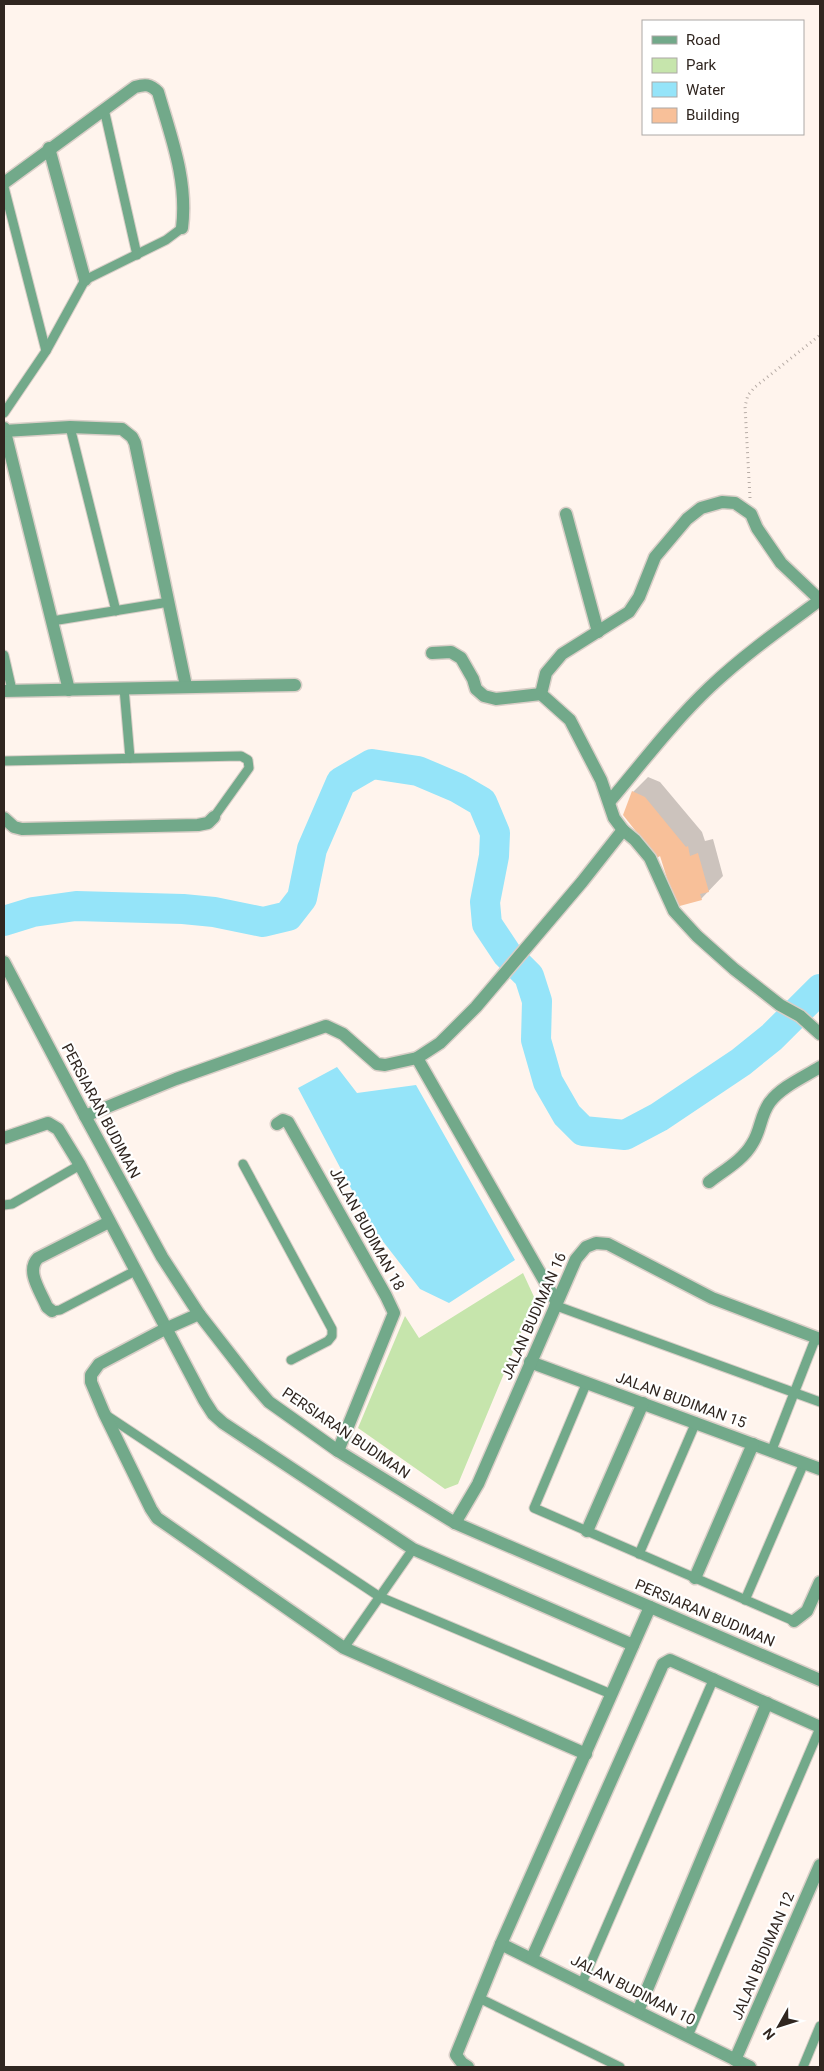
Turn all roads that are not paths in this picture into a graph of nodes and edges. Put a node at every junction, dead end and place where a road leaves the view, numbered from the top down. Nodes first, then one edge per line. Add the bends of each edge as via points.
1 (104, 109) junction
2 (49, 148) junction
3 (4, 183) edge
4 (4, 187) edge
5 (182, 228) joint
6 (136, 255) junction
7 (85, 280) junction
8 (46, 351) junction
9 (4, 413) edge
10 (70, 427) junction
11 (4, 430) edge
12 (6, 446) edge
13 (566, 514) dead end
14 (820, 600) edge
15 (169, 602) junction
16 (116, 611) junction
17 (52, 621) junction
18 (598, 632) junction
19 (432, 653) dead end
20 (4, 655) edge
21 (295, 685) dead end
22 (186, 686) junction
23 (124, 688) junction
24 (8, 690) edge
25 (69, 690) junction
26 (541, 694) junction
27 (130, 758) junction
28 (4, 761) edge
29 (610, 801) junction
30 (214, 817) joint
31 (4, 818) edge
32 (623, 830) junction
33 (4, 962) edge
34 (820, 1034) edge
35 (417, 1058) junction
36 (820, 1068) edge
37 (84, 1116) junction
38 (277, 1124) dead end
39 (4, 1138) edge
40 (243, 1164) dead end
41 (80, 1165) junction
42 (709, 1182) dead end
43 (4, 1205) edge
44 (109, 1222) junction
45 (135, 1271) junction
46 (556, 1303) junction
47 (52, 1311) joint
48 (199, 1314) junction
49 (165, 1329) junction
50 (818, 1338) edge
51 (291, 1360) dead end
52 (530, 1362) junction
53 (587, 1382) junction
54 (793, 1392) junction
55 (820, 1402) edge
56 (643, 1403) junction
57 (104, 1414) junction
58 (696, 1422) junction
59 (753, 1444) junction
60 (338, 1451) junction
61 (771, 1452) junction
62 (804, 1463) junction
63 (820, 1469) edge
64 (456, 1523) junction
65 (587, 1531) junction
66 (413, 1549) junction
67 (639, 1554) junction
68 (695, 1578) junction
69 (820, 1582) edge
70 (380, 1597) junction
71 (745, 1600) junction
72 (650, 1606) junction
73 (794, 1621) joint
74 (633, 1645) junction
75 (344, 1648) junction
76 (714, 1678) junction
77 (820, 1680) edge
78 (611, 1694) junction
79 (766, 1703) junction
80 (820, 1728) edge
81 (586, 1754) junction
82 (820, 1865) edge
83 (501, 1944) junction
84 (532, 1958) junction
85 (582, 1983) junction
86 (480, 1998) junction
87 (638, 2010) junction
88 (820, 2026) edge
89 (688, 2036) junction
90 (735, 2060) junction
91 (468, 2067) edge
92 (620, 2067) edge
93 (750, 2067) edge
94 (803, 2067) edge

1 - 2 street
1 - 5 street via 142,84 152,86 158,92 182,176 185,208
1 - 6 lane
2 - 3 street
2 - 7 street
4 - 8 lane
5 - 6 lane
6 - 7 lane
7 - 8 lane
8 - 9 lane
10 - 11 street
10 - 15 street via 122,429 132,437
10 - 16 lane
11 - 12 street
12 - 17 street
13 - 18 street
14 - 18 street via 781,563 751,514 735,503 722,502 701,508 687,519 655,557 639,598 629,612
14 - 29 street via 737,662 708,688
15 - 16 lane
15 - 22 street
16 - 17 lane
17 - 25 street
18 - 26 street via 562,654 546,673
19 - 26 street via 451,652 460,658 476,689 484,696
20 - 24 lane
21 - 22 street
22 - 23 street
23 - 25 street
23 - 27 lane
24 - 25 street
26 - 29 street via 570,720
27 - 28 lane
27 - 30 lane via 241,756 248,760 243,777
29 - 32 street via 614,818
30 - 31 street via 208,823 198,825 22,829
32 - 34 street via 650,858 674,911 697,936
32 - 35 street via 476,1007 440,1043
33 - 37 street, PERSIARAN BUDIMAN
35 - 37 street via 377,1064 343,1034 326,1026 176,1079
35 - 46 street
36 - 42 street via 769,1102 752,1144
37 - 48 street, PERSIARAN BUDIMAN via 162,1257
38 - 60 street, JALAN BUDIMAN 18 via 283,1120 288,1122 394,1313
39 - 41 street via 48,1124 58,1129
40 - 51 lane via 332,1329 328,1341
41 - 43 lane via 12,1204
41 - 44 street
44 - 45 street
44 - 47 street via 33,1263 31,1270
45 - 47 lane via 60,1310
45 - 49 street
46 - 50 street, JALAN BUDIMAN 16 via 580,1253 596,1243 608,1244 712,1298
46 - 52 street, JALAN BUDIMAN 16
46 - 54 lane
48 - 49 street
48 - 60 street, PERSIARAN BUDIMAN via 269,1402
49 - 57 street via 94,1369 91,1382
49 - 66 street via 213,1414 223,1423
50 - 54 lane
52 - 53 street, JALAN BUDIMAN 15
52 - 64 street, JALAN BUDIMAN 16 via 478,1484
53 - 56 street, JALAN BUDIMAN 15
53 - 65 lane via 534,1508
54 - 55 lane
54 - 61 lane
56 - 58 street, JALAN BUDIMAN 15
56 - 65 street
57 - 70 lane
57 - 75 street via 157,1518
58 - 59 street, JALAN BUDIMAN 15
58 - 67 lane
59 - 61 street, JALAN BUDIMAN 15
59 - 68 street
60 - 64 street, PERSIARAN BUDIMAN
61 - 62 street, JALAN BUDIMAN 15
62 - 63 street, JALAN BUDIMAN 15
62 - 71 lane
64 - 72 street, PERSIARAN BUDIMAN
65 - 67 lane
66 - 70 lane
66 - 74 street
67 - 68 lane
68 - 71 lane
69 - 73 street via 808,1611
70 - 75 lane
70 - 78 lane
71 - 73 lane
72 - 74 street
72 - 77 street, PERSIARAN BUDIMAN
74 - 78 street
75 - 81 street
76 - 79 street
76 - 84 street via 670,1660 659,1670
76 - 85 lane
78 - 81 street
79 - 80 street
79 - 87 street
80 - 89 lane
81 - 83 street
82 - 90 street, JALAN BUDIMAN 12
83 - 84 street, JALAN BUDIMAN 10
83 - 86 street
84 - 85 street, JALAN BUDIMAN 10
85 - 87 street, JALAN BUDIMAN 10
86 - 91 street via 456,2055
86 - 92 lane
87 - 89 street, JALAN BUDIMAN 10
88 - 94 lane
89 - 90 street, JALAN BUDIMAN 10
90 - 93 street, JALAN BUDIMAN 10

